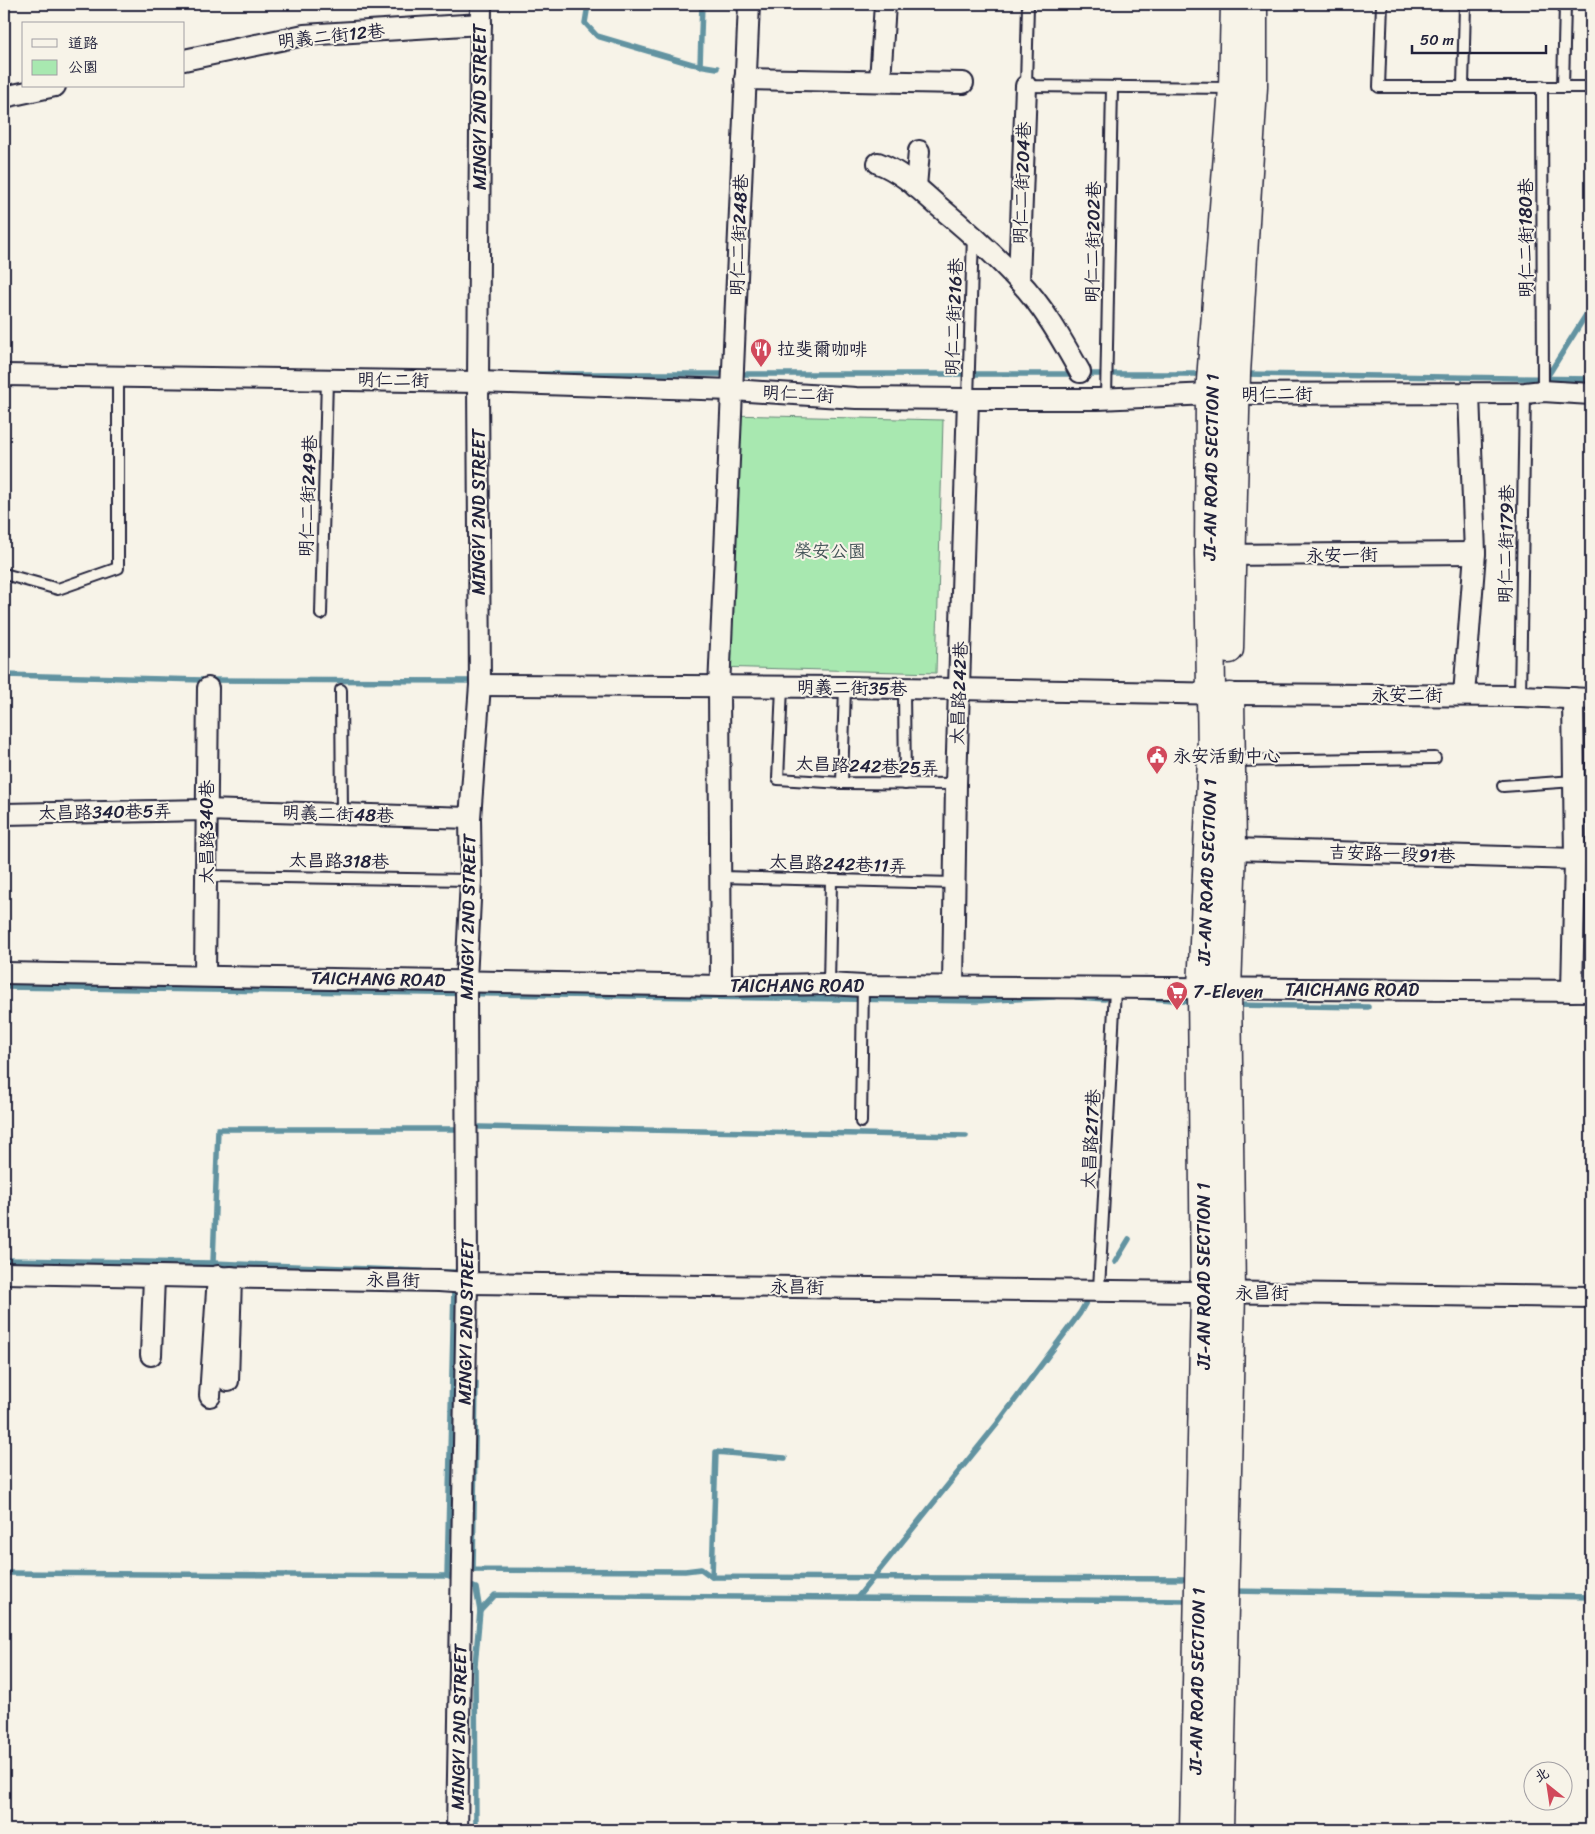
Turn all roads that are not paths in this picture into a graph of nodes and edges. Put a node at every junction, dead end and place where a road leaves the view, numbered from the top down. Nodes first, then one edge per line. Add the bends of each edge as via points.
1 (481, 4) edge
2 (749, 4) edge
3 (885, 4) edge
4 (1028, 4) edge
5 (1235, 4) edge
6 (1253, 4) edge
7 (1382, 4) edge
8 (1465, 4) edge
9 (1565, 4) edge
10 (481, 24) junction
11 (185, 60) edge
12 (745, 79) junction
13 (880, 80) junction
14 (963, 83) dead end
15 (1026, 86) junction
16 (1463, 86) junction
17 (1542, 86) junction
18 (1112, 87) junction
19 (1243, 87) junction
20 (1563, 87) junction
21 (1591, 87) edge
22 (46, 88) edge
23 (4, 97) edge
24 (919, 151) dead end
25 (878, 163) dead end
26 (916, 187) junction
27 (973, 235) junction
28 (1019, 281) junction
29 (1080, 372) dead end
30 (4, 375) edge
31 (118, 377) junction
32 (327, 379) junction
33 (478, 382) junction
34 (733, 390) junction
35 (1534, 392) junction
36 (1210, 394) junction
37 (1237, 394) junction
38 (1469, 394) junction
39 (1591, 394) edge
40 (1106, 398) junction
41 (968, 399) junction
42 (1475, 553) junction
43 (1219, 555) junction
44 (4, 574) edge
45 (321, 614) dead end
46 (480, 685) junction
47 (782, 687) junction
48 (845, 687) junction
49 (208, 688) dead end
50 (719, 688) junction
51 (960, 688) junction
52 (904, 689) junction
53 (341, 690) dead end
54 (1222, 694) junction
55 (1464, 695) junction
56 (1520, 696) junction
57 (1582, 699) edge
58 (1435, 758) dead end
59 (1222, 760) junction
60 (1574, 781) junction
61 (842, 783) junction
62 (905, 784) junction
63 (956, 784) junction
64 (1504, 786) dead end
65 (206, 810) junction
66 (4, 814) edge
67 (342, 815) junction
68 (470, 818) junction
69 (1221, 846) junction
70 (1575, 858) junction
71 (207, 876) junction
72 (721, 877) junction
73 (470, 880) junction
74 (831, 880) junction
75 (954, 884) junction
76 (4, 973) edge
77 (205, 976) junction
78 (466, 980) junction
79 (829, 984) junction
80 (721, 986) junction
81 (863, 986) junction
82 (953, 986) junction
83 (1215, 989) junction
84 (1115, 990) junction
85 (1582, 991) edge
86 (861, 1122) dead end
87 (4, 1273) edge
88 (224, 1276) junction
89 (154, 1278) junction
90 (467, 1283) junction
91 (1099, 1289) junction
92 (1218, 1293) junction
93 (1591, 1297) edge
94 (151, 1355) dead end
95 (228, 1381) dead end
96 (210, 1396) dead end
97 (457, 1830) edge
98 (1194, 1830) edge
99 (1219, 1830) edge

1 - 10 street, MINGYI 2ND STREET
2 - 12 street, 明仁二街248巷
3 - 13 street
4 - 15 lane
5 - 19 street, JI-AN ROAD SECTION 1
6 - 19 street, JI-AN ROAD SECTION 1
7 - 16 lane via 1379,87
8 - 16 lane
9 - 20 lane
10 - 11 street, 明義二街12巷 via 304,35
10 - 33 street, MINGYI 2ND STREET
12 - 13 street
12 - 34 street, 明仁二街248巷
13 - 14 street
15 - 18 lane
15 - 28 street, 明仁二街204巷
16 - 17 lane
17 - 20 lane
17 - 35 lane, 明仁二街180巷
18 - 19 lane
18 - 40 lane, 明仁二街202巷
19 - 36 street, JI-AN ROAD SECTION 1
19 - 37 street, JI-AN ROAD SECTION 1
20 - 21 lane
22 - 23 street
24 - 26 street
25 - 26 street, 明仁二街204巷
26 - 27 street, 明仁二街204巷
27 - 28 street, 明仁二街204巷
27 - 41 lane, 明仁二街216巷
28 - 29 street, 明仁二街204巷 via 1053,325
30 - 31 street, 明仁二街
31 - 32 street, 明仁二街
31 - 44 lane via 118,568 58,589
32 - 33 street, 明仁二街
32 - 45 lane, 明仁二街249巷
33 - 34 street, 明仁二街
33 - 46 street, MINGYI 2ND STREET
34 - 41 street, 明仁二街 via 856,398
34 - 50 street, 明仁二街248巷
35 - 38 street, 明仁二街
35 - 39 street, 明仁二街
35 - 56 lane, 明仁二街179巷
36 - 37 street, 明仁二街
36 - 40 street, 明仁二街
36 - 43 street, JI-AN ROAD SECTION 1
37 - 38 street, 明仁二街
37 - 43 street, JI-AN ROAD SECTION 1
38 - 42 street
40 - 41 street, 明仁二街
41 - 51 street, 太昌路242巷
42 - 43 street, 永安一街
42 - 55 street
43 - 54 street, JI-AN ROAD SECTION 1
46 - 50 street, 明義二街35巷
46 - 68 street, MINGYI 2ND STREET
47 - 48 street, 明義二街35巷
47 - 50 street, 明義二街35巷
47 - 61 lane, 太昌路242巷25弄 via 778,779
48 - 52 street, 明義二街35巷
48 - 61 lane
49 - 65 street, 太昌路340巷
50 - 72 street, 明仁二街248巷
51 - 52 street, 明義二街35巷
51 - 54 street, 明義二街35巷
51 - 63 street, 太昌路242巷
52 - 62 lane
53 - 67 lane
54 - 55 street, 永安二街
54 - 59 street, JI-AN ROAD SECTION 1
55 - 56 street, 永安二街
56 - 57 street, 永安二街
57 - 60 street
58 - 59 lane
59 - 69 street, JI-AN ROAD SECTION 1
60 - 64 lane
60 - 70 street
61 - 62 lane, 太昌路242巷25弄
62 - 63 lane, 太昌路242巷25弄
63 - 75 street, 太昌路242巷
65 - 66 street, 太昌路340巷5弄
65 - 67 street, 明義二街48巷
65 - 71 street, 太昌路340巷
67 - 68 street, 明義二街48巷
68 - 73 street, MINGYI 2ND STREET
69 - 70 street, 吉安路一段91巷
69 - 83 street, JI-AN ROAD SECTION 1
70 - 85 street
71 - 73 lane, 太昌路318巷
71 - 77 street, 太昌路340巷
72 - 74 lane, 太昌路242巷11弄
72 - 80 street, 明仁二街248巷
73 - 78 street, MINGYI 2ND STREET
74 - 75 lane, 太昌路242巷11弄
74 - 79 lane
75 - 82 street, 太昌路242巷
76 - 77 street, TAICHANG ROAD
77 - 78 street, TAICHANG ROAD
78 - 80 street, TAICHANG ROAD
78 - 90 street, MINGYI 2ND STREET
79 - 80 street, TAICHANG ROAD
79 - 81 street, TAICHANG ROAD
81 - 82 street, TAICHANG ROAD
81 - 86 lane
82 - 84 street, TAICHANG ROAD
83 - 84 street, TAICHANG ROAD
83 - 85 street, TAICHANG ROAD
83 - 92 street, JI-AN ROAD SECTION 1
84 - 91 lane, 太昌路217巷
87 - 89 street, 永昌街
88 - 89 street, 永昌街
88 - 90 street, 永昌街
88 - 95 street
88 - 96 street
89 - 94 street
90 - 91 street, 永昌街
90 - 97 street, MINGYI 2ND STREET
91 - 92 street, 永昌街
92 - 93 street, 永昌街
92 - 98 street, JI-AN ROAD SECTION 1
92 - 99 street, JI-AN ROAD SECTION 1

